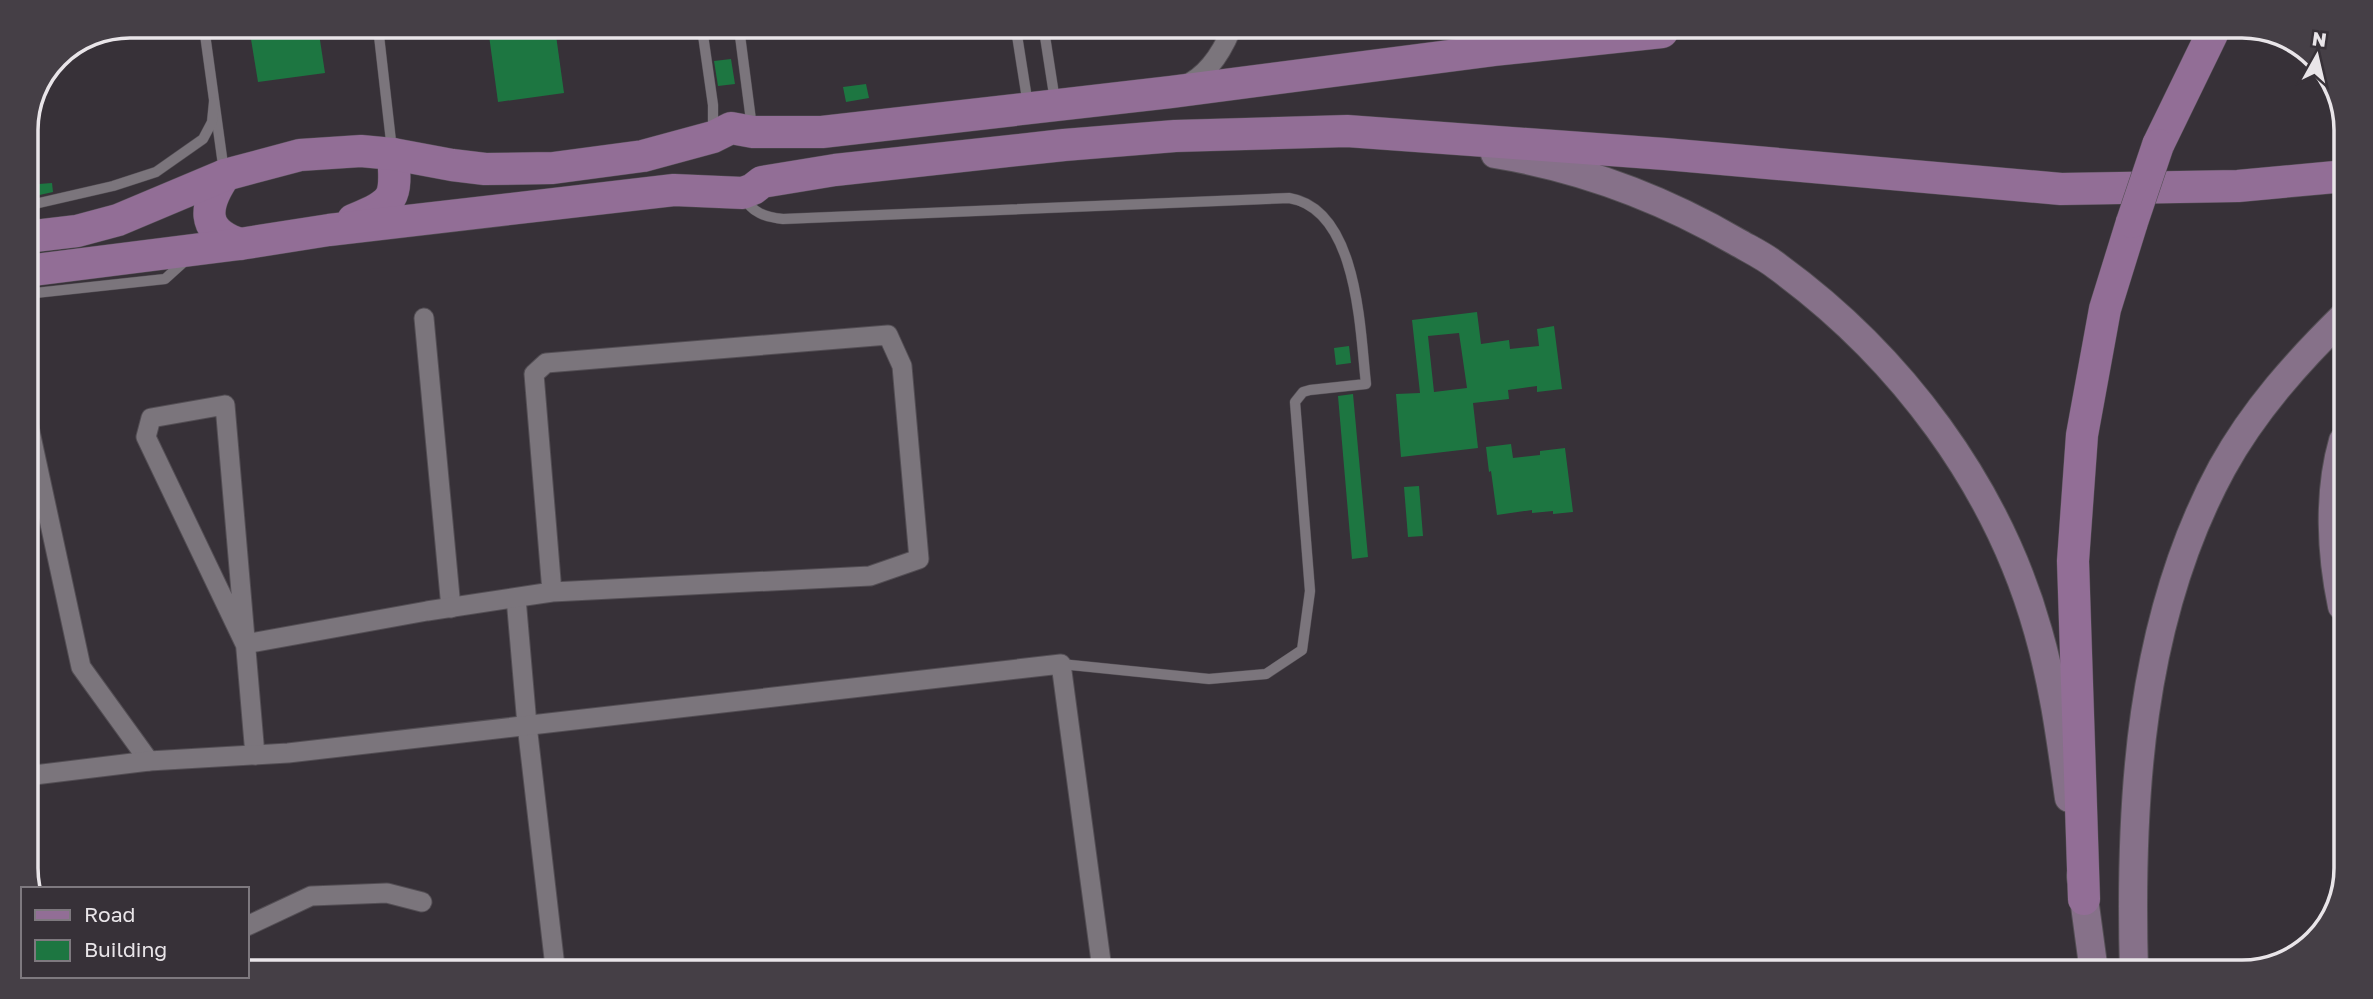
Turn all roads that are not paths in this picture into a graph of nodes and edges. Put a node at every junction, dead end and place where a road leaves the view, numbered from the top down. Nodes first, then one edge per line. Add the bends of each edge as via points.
1 (205, 38) edge
2 (379, 38) edge
3 (707, 38) edge
4 (740, 38) edge
5 (1019, 38) edge
6 (1044, 38) edge
7 (1227, 38) edge
8 (1606, 38) edge
9 (2210, 38) edge
10 (1171, 92) junction
11 (214, 102) junction
12 (1042, 107) junction
13 (1347, 131) junction
14 (753, 132) junction
15 (713, 138) junction
16 (393, 154) junction
17 (225, 175) junction
18 (2334, 177) edge
19 (743, 188) junction
20 (39, 203) edge
21 (329, 230) junction
22 (39, 235) edge
23 (240, 244) junction
24 (199, 250) junction
25 (39, 269) edge
26 (39, 293) edge
27 (424, 318) dead end
28 (2334, 327) edge
29 (39, 473) edge
30 (2334, 502) edge
31 (2334, 542) edge
32 (552, 592) junction
33 (516, 598) junction
34 (451, 608) junction
35 (245, 645) junction
36 (1061, 664) junction
37 (527, 725) junction
38 (255, 755) junction
39 (149, 761) junction
40 (39, 774) edge
41 (2084, 899) junction
42 (422, 902) dead end
43 (248, 926) edge
44 (554, 960) edge
45 (1101, 960) edge
46 (2092, 960) edge
47 (2134, 960) edge

1 - 11 lane
2 - 16 lane
3 - 15 lane
4 - 14 lane
5 - 12 lane
6 - 12 lane
7 - 10 street via 1212,65 1196,81
8 - 10 main road
9 - 41 main road, bridge via 2158,145 2132,222 2105,309 2082,435 2073,561
10 - 12 main road
11 - 17 lane
11 - 20 lane via 212,122 203,139 156,172
12 - 14 main road via 822,132
13 - 18 main road via 2061,189 2238,186
13 - 19 main road via 1175,136 1064,145 835,170
13 - 41 street via 1538,161 1623,187 1690,216 1777,266 1840,318 1900,377 1946,436 1984,497 2038,629 2055,699
14 - 15 main road via 731,128
14 - 19 main road via 762,139 769,160
15 - 16 main road via 643,156 519,170
15 - 19 main road via 704,156 707,176
16 - 17 main road via 333,151 300,155
16 - 21 main road via 395,179 390,201
17 - 22 main road via 118,220
17 - 23 main road via 209,203 210,223 226,240
19 - 21 main road via 674,190
19 - 36 lane via 755,211 783,219 1289,198 1314,206 1327,219 1352,274 1366,384 1311,390 1295,402 1310,591 1302,650 1266,674 1209,679
21 - 23 main road
23 - 24 main road
24 - 25 main road
24 - 26 lane via 165,279
27 - 34 street
28 - 47 street via 2281,382 2252,422 2223,466 2180,560 2146,706 2132,855
29 - 39 street via 81,667
30 - 31 street
32 - 32 street via 870,576 919,559 902,366 887,335 546,363 534,374
32 - 33 street
33 - 34 street
33 - 37 street
34 - 35 street
35 - 35 street via 225,405 151,418 146,437
35 - 38 street
36 - 37 street
36 - 45 street
37 - 38 street
37 - 44 street
38 - 39 street
39 - 40 street
41 - 46 street
42 - 43 street via 387,894 311,897

